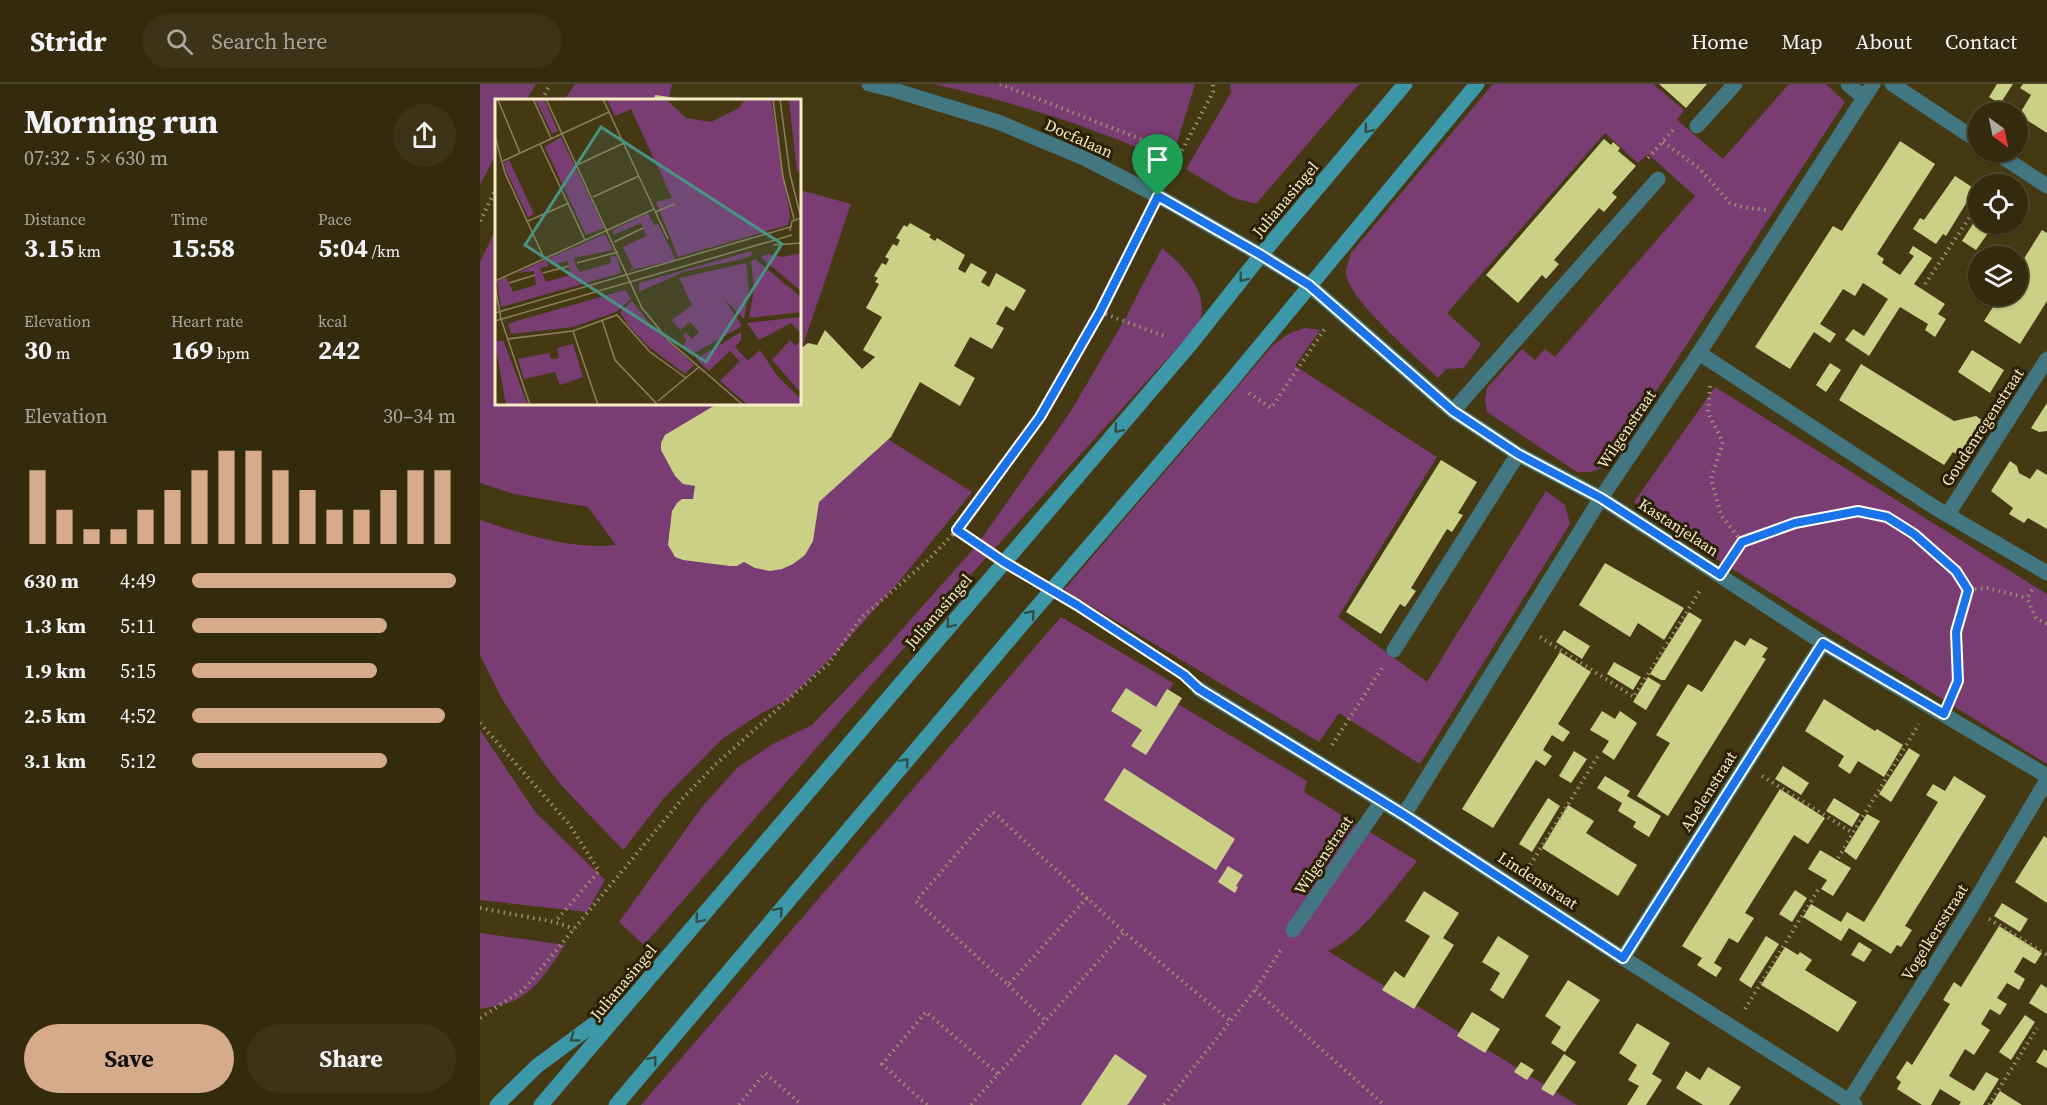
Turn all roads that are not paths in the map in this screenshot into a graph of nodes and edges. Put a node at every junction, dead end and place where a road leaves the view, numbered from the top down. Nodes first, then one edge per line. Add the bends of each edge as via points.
1 (869, 84) edge
2 (1405, 84) edge
3 (1477, 84) edge
4 (1735, 84) edge
5 (1848, 84) edge
6 (1873, 84) edge
7 (1892, 84) edge
8 (1864, 98) junction
9 (1697, 126) road end
10 (1968, 134) edge
11 (2010, 162) edge
12 (1658, 179) road end
13 (2047, 186) edge
14 (1261, 255) junction
15 (1309, 285) junction
16 (1706, 357) junction
17 (2047, 359) edge
18 (1453, 411) junction
19 (1518, 454) junction
20 (1601, 498) junction
21 (1948, 514) junction
22 (2046, 573) edge
23 (1823, 643) junction
24 (1394, 650) road end
25 (1199, 689) road end
26 (2047, 778) edge
27 (1382, 801) junction
28 (1404, 815) junction
29 (1293, 930) road end
30 (1623, 958) junction
31 (639, 992) junction
32 (1852, 1103) edge
33 (497, 1105) edge
34 (541, 1105) edge
35 (616, 1105) edge

1 - 14 street, Docfalaan via 998,122 1084,158
2 -> 14 main road, Julianasingel
3 - 15 main road
4 - 9 street
5 - 8 street
6 - 8 street, Wilgenstraat
7 - 10 street
8 - 16 street, Wilgenstraat via 1785,218
11 - 13 street
12 - 18 street
14 - 15 street, Docfalaan
14 -> 31 main road, Julianasingel via 1189,346
15 - 18 street, Kastanjelaan
35 -> 15 main road
16 - 20 street, Wilgenstraat
16 - 21 street
17 - 21 street, Goudenregenstraat
18 - 19 street, Kastanjelaan
19 - 20 street, Kastanjelaan
19 - 24 street
20 - 23 street, Kastanjelaan
20 - 28 street, Wilgenstraat
21 - 22 street
23 - 26 street, Kastanjelaan
23 - 30 street, Abelenstraat
25 - 27 street, Lindenstraat
26 - 32 street, Vogelkersstraat
27 - 28 street, Lindenstraat
27 - 29 street, Wilgenstraat
28 - 30 street, Lindenstraat
30 - 32 street, Lindenstraat
31 -> 33 main road via 537,1066
31 - 34 main road, Julianasingel

